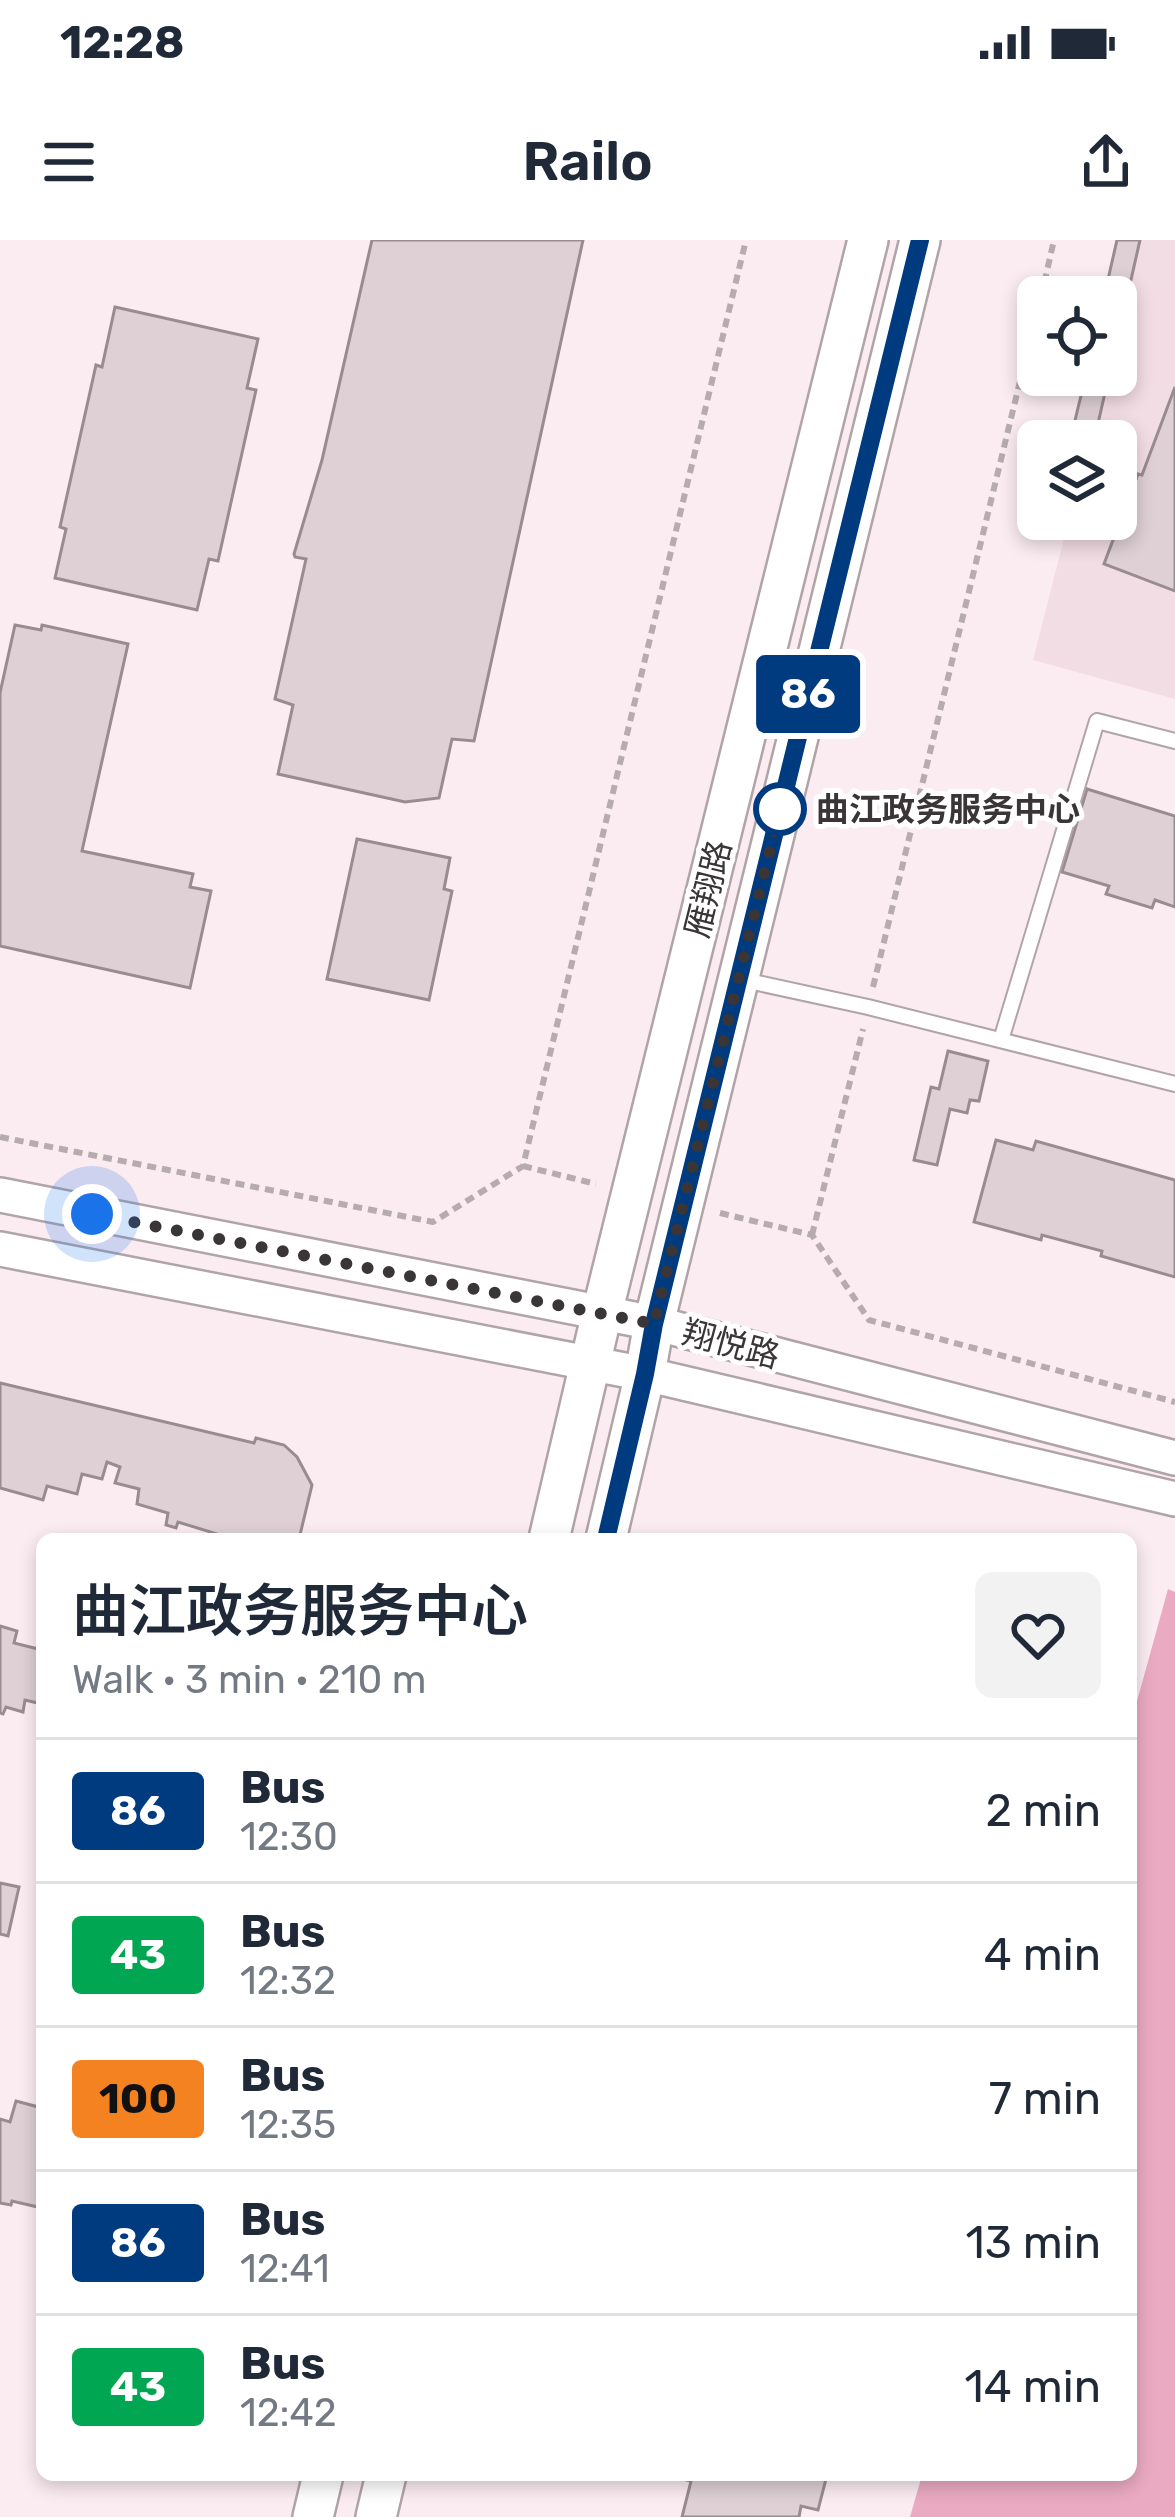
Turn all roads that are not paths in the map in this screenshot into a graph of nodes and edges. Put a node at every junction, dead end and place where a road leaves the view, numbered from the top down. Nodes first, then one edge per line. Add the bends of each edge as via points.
1 (868, 240) edge
2 (920, 240) edge
3 (1175, 741) edge
4 (739, 979) junction
5 (1001, 1040) junction
6 (1175, 1084) edge
7 (0, 1196) edge
8 (0, 1249) edge
9 (602, 1313) junction
10 (654, 1324) junction
11 (592, 1364) junction
12 (645, 1374) junction
13 (1175, 1458) edge
14 (1175, 1499) edge
15 (550, 1533) edge
16 (607, 1533) edge
17 (322, 2481) edge
18 (385, 2481) edge
19 (313, 2517) edge
20 (376, 2517) edge

1 - 9 main road, 雁翔路
2 - 4 main road, 雁翔路
3 - 5 lane via 1097,721
4 - 5 lane
4 - 10 main road, 雁翔路
5 - 6 lane
7 - 9 street, 翔悦路
8 - 11 street, 翔悦路
9 - 10 street, 翔悦路
9 - 11 main road, 雁翔路
10 - 12 main road, 雁翔路
10 - 13 street, 翔悦路
11 - 12 street, 翔悦路
11 - 15 main road, 雁翔路
12 - 14 street, 翔悦路
12 - 16 main road, 雁翔路
17 - 19 main road
18 - 20 main road

